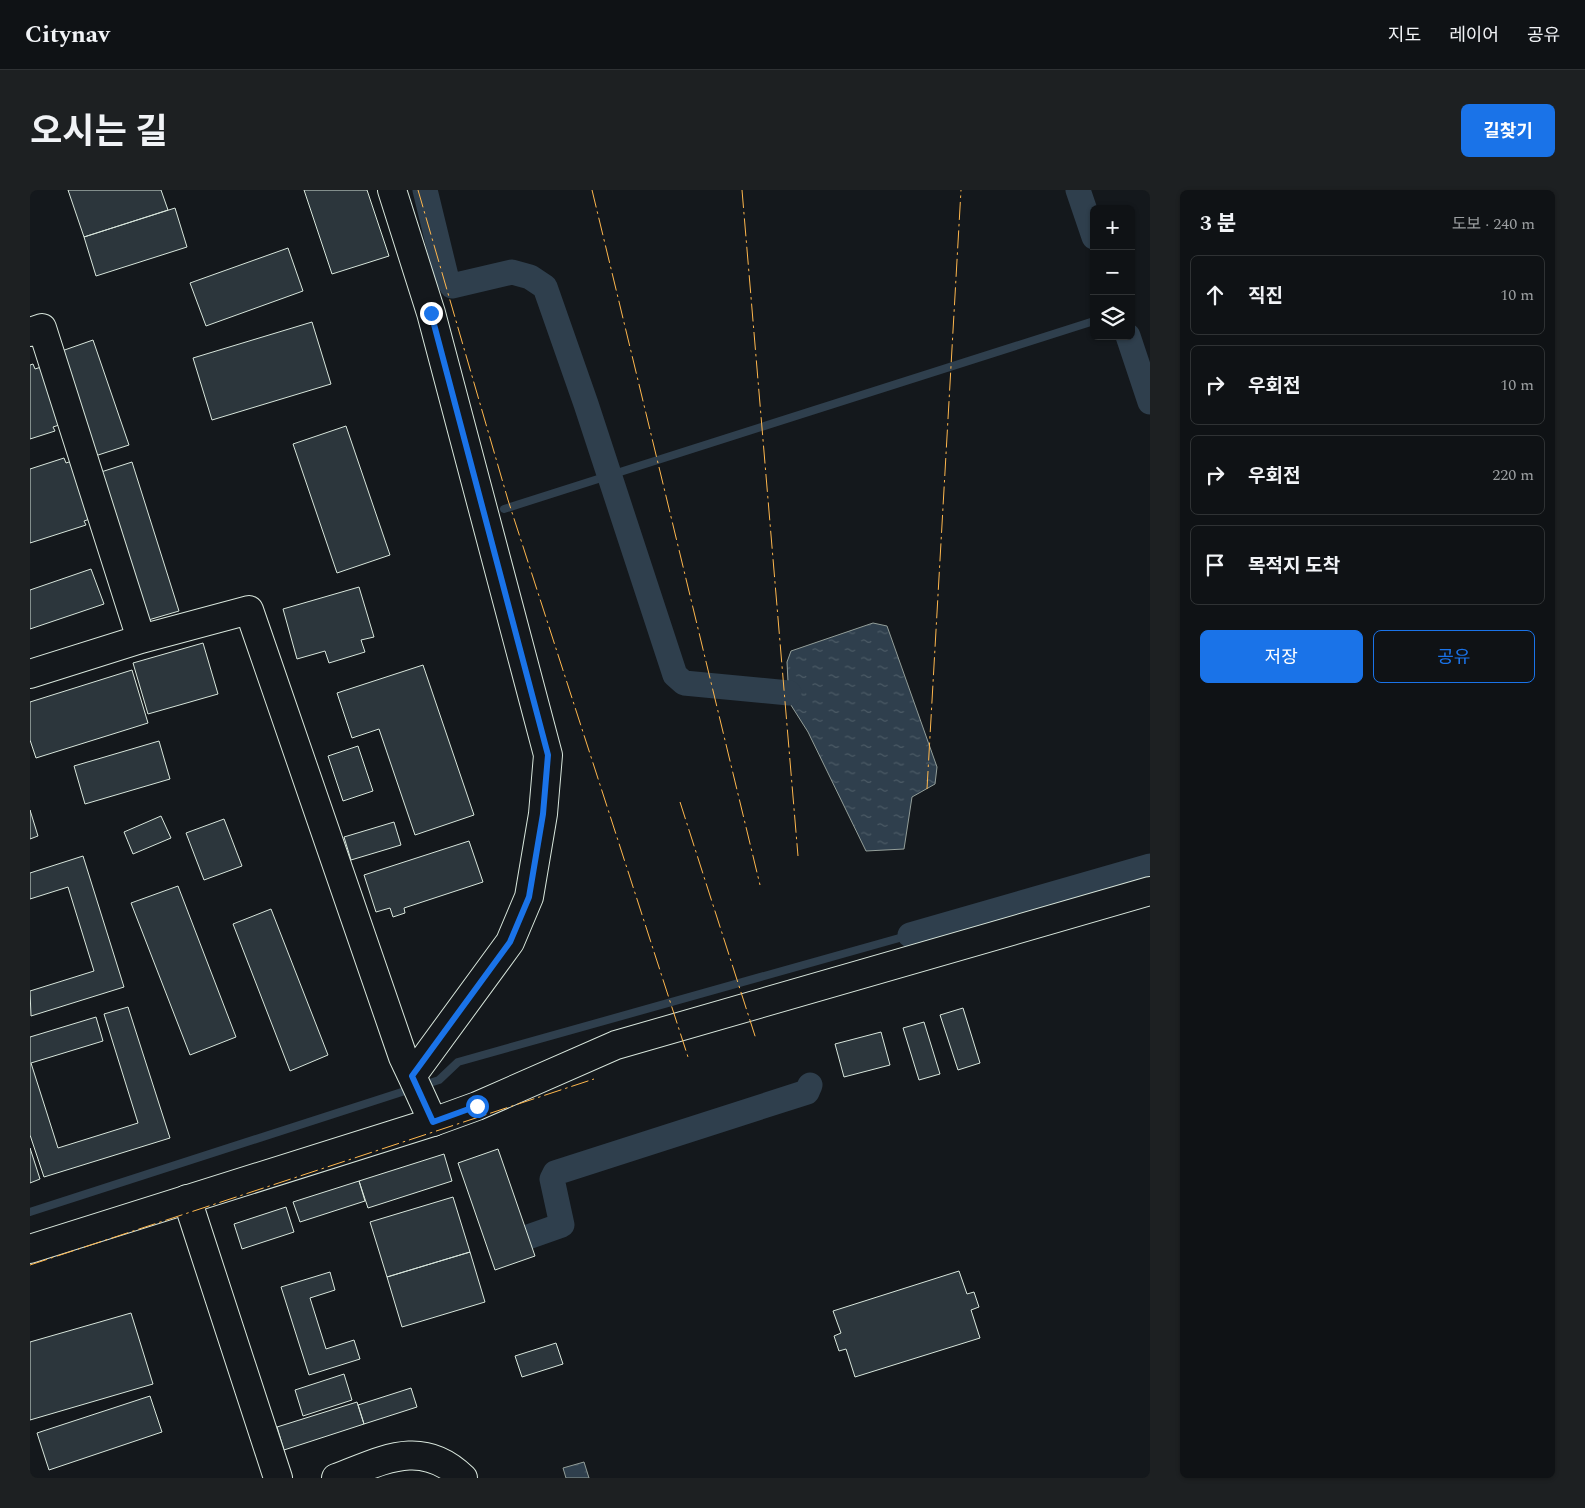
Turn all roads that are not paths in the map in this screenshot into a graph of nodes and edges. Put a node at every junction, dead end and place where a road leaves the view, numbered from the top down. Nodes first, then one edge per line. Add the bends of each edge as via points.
1 (392, 190) edge
2 (30, 332) edge
3 (141, 639) junction
4 (30, 674) edge
5 (1150, 891) edge
6 (421, 1096) junction
7 (187, 1199) junction
8 (30, 1249) edge
9 (278, 1478) edge
10 (336, 1478) edge
11 (463, 1478) edge

1 - 6 main road via 434,322 548,755 543,814 529,897 510,942
2 - 3 main road via 42,328
3 - 4 main road
3 - 6 main road via 249,610 404,1057
5 - 6 main road via 616,1045 477,1106
6 - 7 main road
7 - 8 main road
7 - 9 main road
10 - 11 main road via 400,1455 425,1456 450,1466

